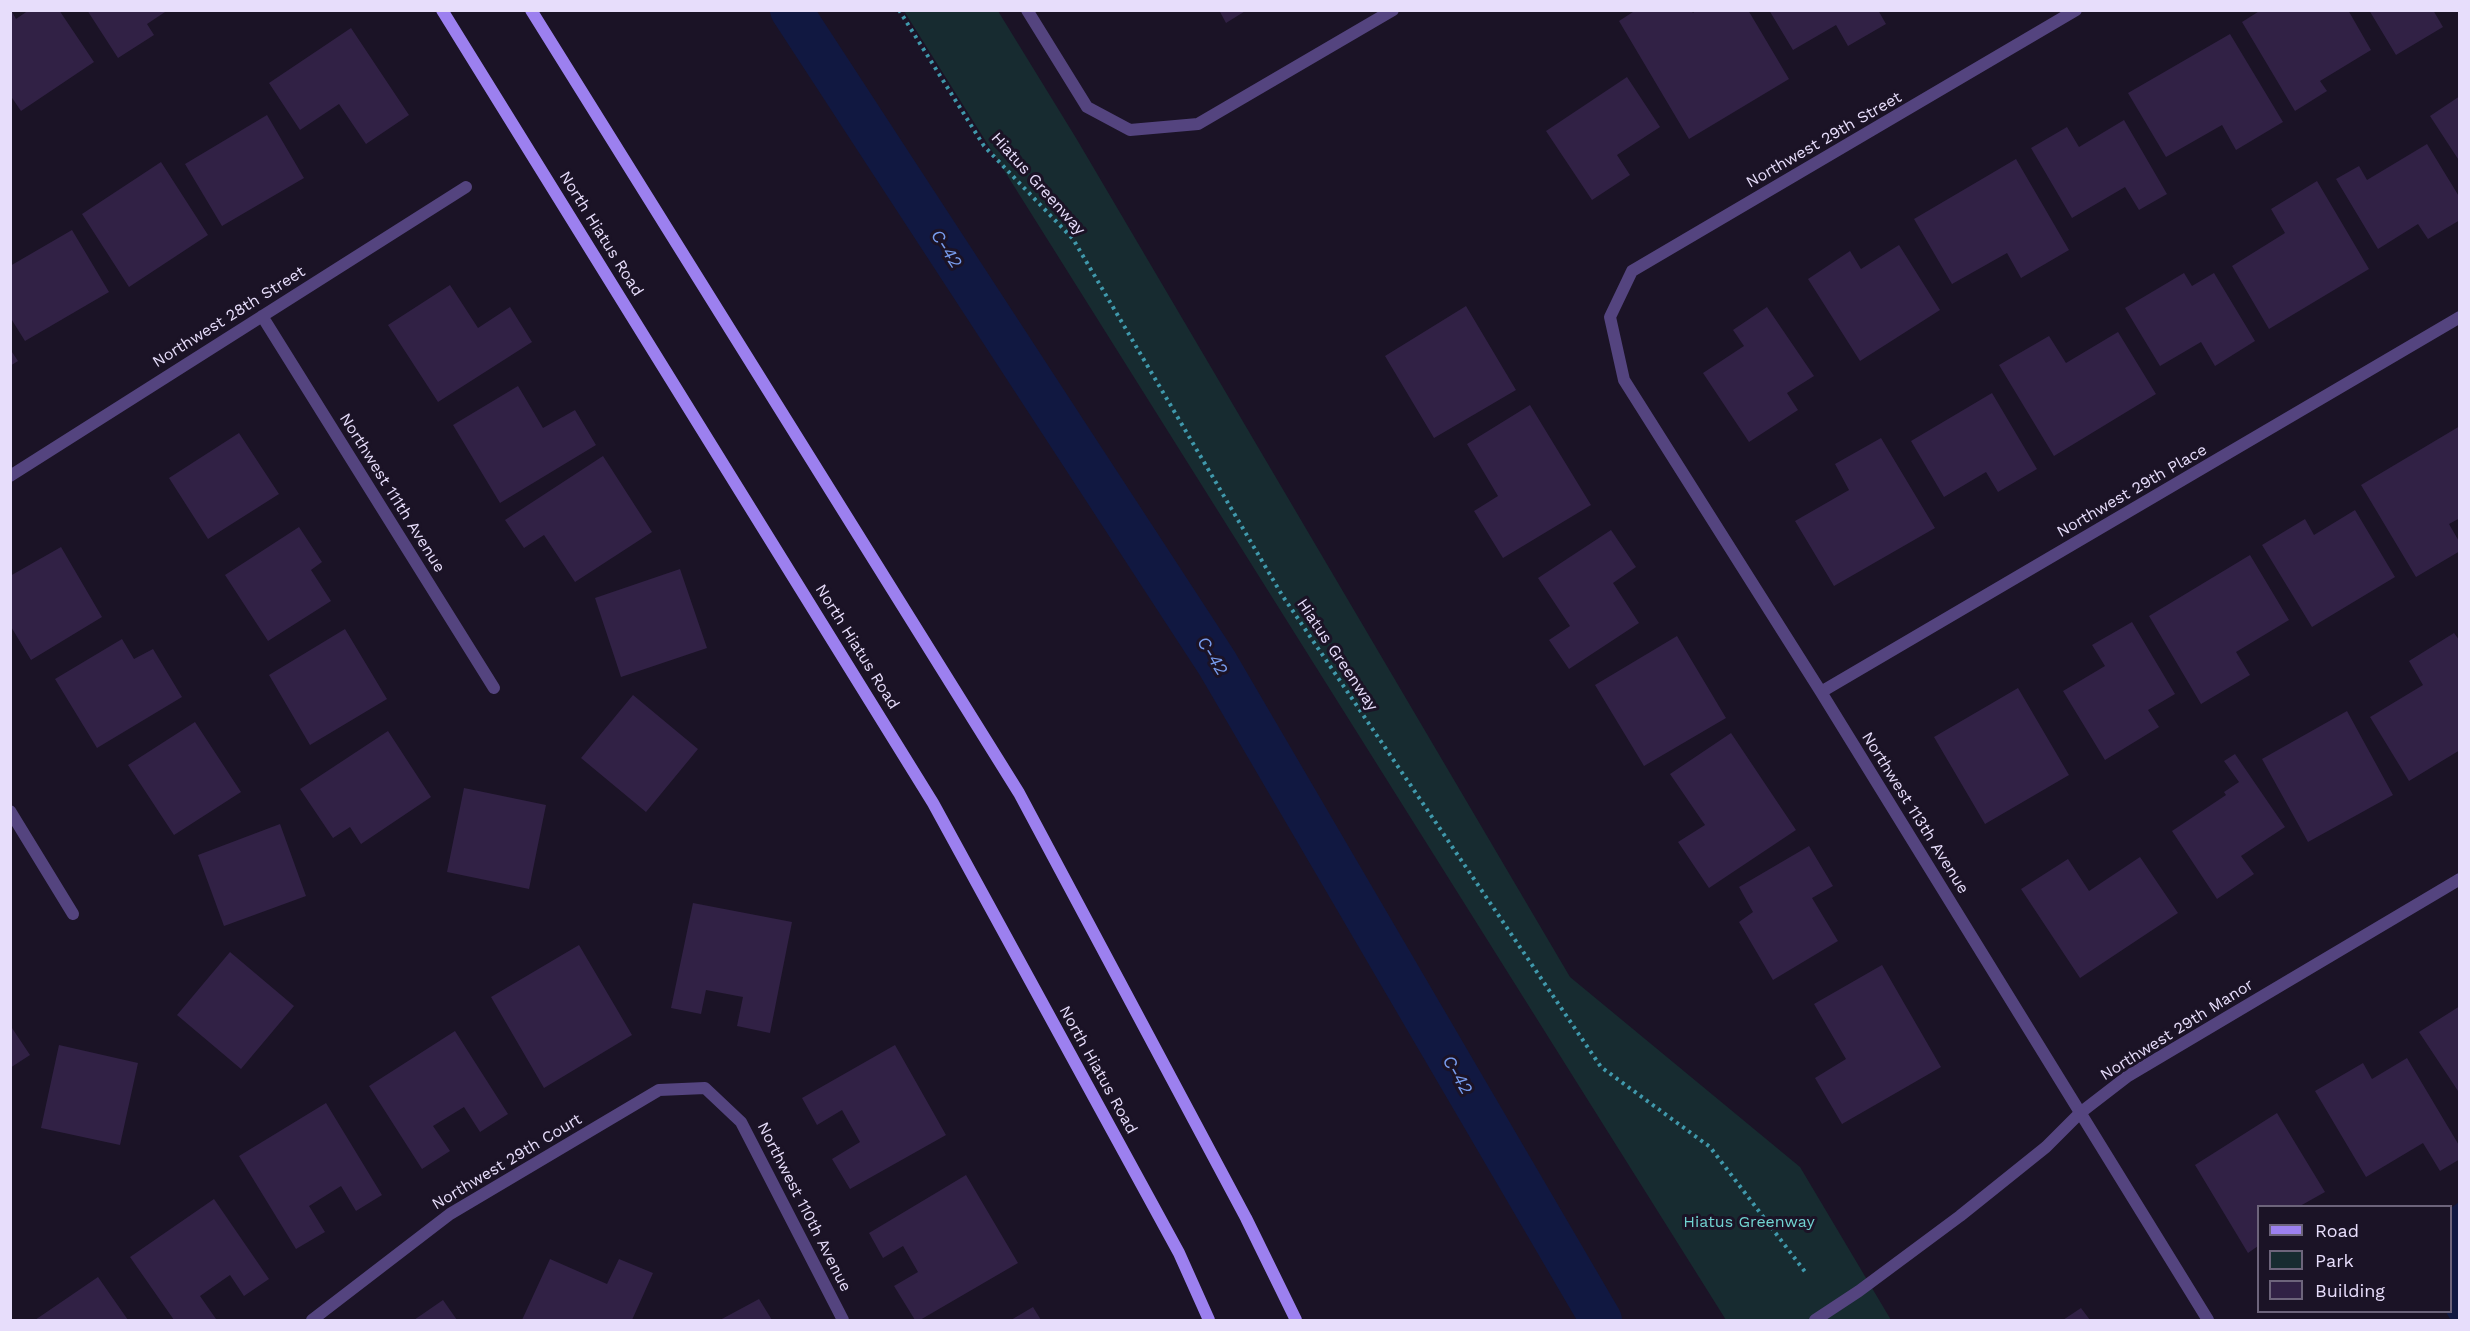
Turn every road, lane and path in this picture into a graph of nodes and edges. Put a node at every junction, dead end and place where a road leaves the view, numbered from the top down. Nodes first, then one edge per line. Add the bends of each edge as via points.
1 (442, 10) edge
2 (531, 10) edge
3 (899, 10) edge
4 (1027, 10) edge
5 (1393, 10) edge
6 (2076, 10) edge
7 (466, 187) dead end
8 (262, 316) junction
9 (1610, 317) joint
10 (2460, 317) edge
11 (10, 476) edge
12 (494, 688) dead end
13 (1821, 692) junction
14 (10, 811) edge
15 (2460, 879) edge
16 (73, 914) dead end
17 (705, 1088) joint
18 (2080, 1113) junction
19 (1806, 1273) dead end
20 (312, 1320) edge
21 (843, 1320) edge
22 (1209, 1320) edge
23 (1296, 1320) edge
24 (1815, 1320) edge
25 (2208, 1320) edge

1 - 22 main road, North Hiatus Road via 933,803 1179,1253
2 - 23 main road via 1019,793 1246,1218
3 - 19 path, Hiatus Greenway via 984,146 1073,239 1282,595 1601,1068 1710,1147
4 - 5 street via 1087,107 1130,130 1198,124
6 - 9 street, Northwest 29th Street via 1632,271
7 - 8 street, Northwest 28th Street
8 - 11 street, Northwest 28th Street
8 - 12 street, Northwest 111th Avenue
9 - 13 street, Northwest 113th Avenue via 1624,380
10 - 13 street, Northwest 29th Place
13 - 18 street, Northwest 113th Avenue
14 - 16 street
15 - 18 street, Northwest 29th Manor via 2128,1076
17 - 20 street, Northwest 29th Court via 659,1090 450,1214
17 - 21 street, Northwest 110th Avenue via 741,1122
18 - 24 street, Northwest 29th Manor via 2046,1147 1960,1216
18 - 25 street, Northwest 113th Avenue

